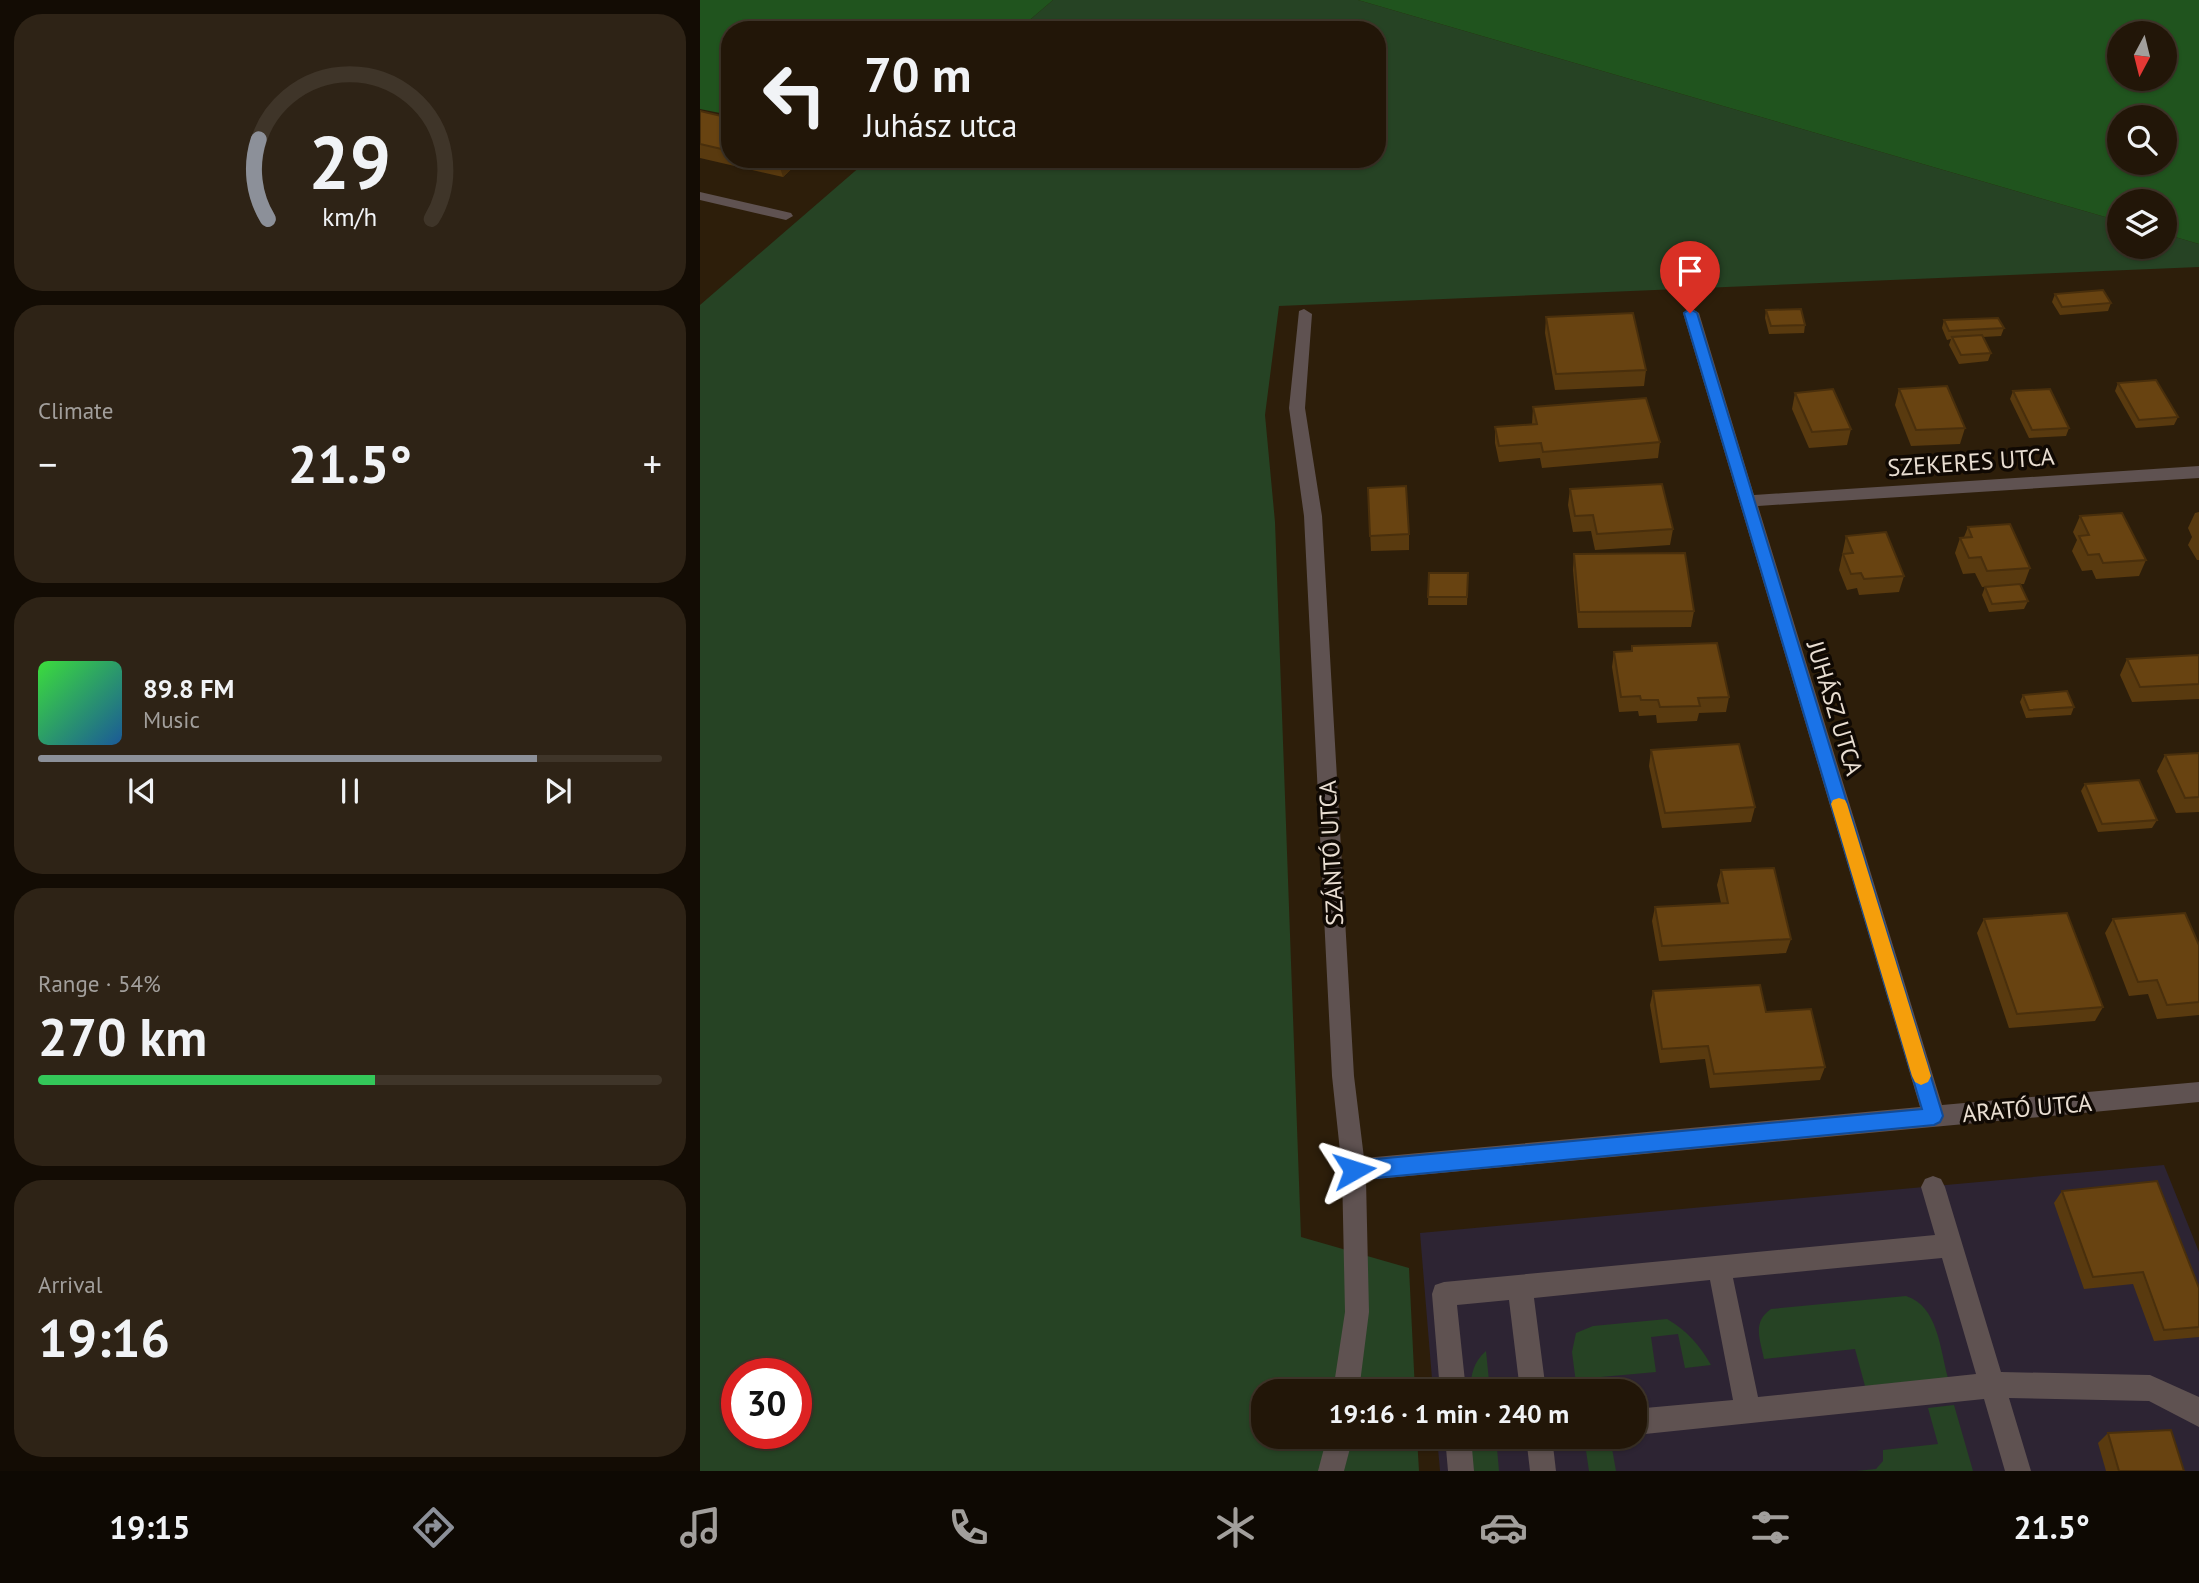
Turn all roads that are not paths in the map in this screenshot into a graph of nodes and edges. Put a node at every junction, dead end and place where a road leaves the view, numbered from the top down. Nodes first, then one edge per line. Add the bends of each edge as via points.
1 (700, 196) edge
2 (786, 216) dead end
3 (1690, 313) dead end
4 (1304, 314) dead end
5 (2199, 472) edge
6 (1746, 501) junction
7 (2199, 1092) edge
8 (1934, 1116) junction
9 (1354, 1170) junction
10 (1933, 1187) dead end
11 (1951, 1245) junction
12 (1719, 1267) junction
13 (1520, 1287) junction
14 (1348, 1379) edge
15 (1452, 1379) edge
16 (1532, 1379) edge
17 (1993, 1385) junction
18 (1748, 1411) junction
19 (2199, 1414) edge
20 (1647, 1421) edge
21 (1337, 1449) edge
22 (1459, 1449) edge
23 (1540, 1449) edge
24 (1331, 1471) edge
25 (1461, 1471) edge
26 (1543, 1471) edge
27 (2018, 1471) edge

1 - 2 street
3 - 6 street, JUHÁSZ UTCA
4 - 9 street, SZÁNTÓ UTCA via 1297,408 1312,516 1342,1062
5 - 6 street, SZEKERES UTCA
6 - 8 street, JUHÁSZ UTCA
7 - 8 street, ARATÓ UTCA
8 - 9 street, ARATÓ UTCA
9 - 14 street, SZÁNTÓ UTCA via 1357,1312
10 - 11 street
11 - 12 street
11 - 17 street
12 - 13 street
12 - 18 street
13 - 15 street via 1444,1294
13 - 16 street
17 - 18 street
17 - 19 street via 2150,1388
17 - 27 street
18 - 20 street
21 - 24 street
22 - 25 street
23 - 26 street

